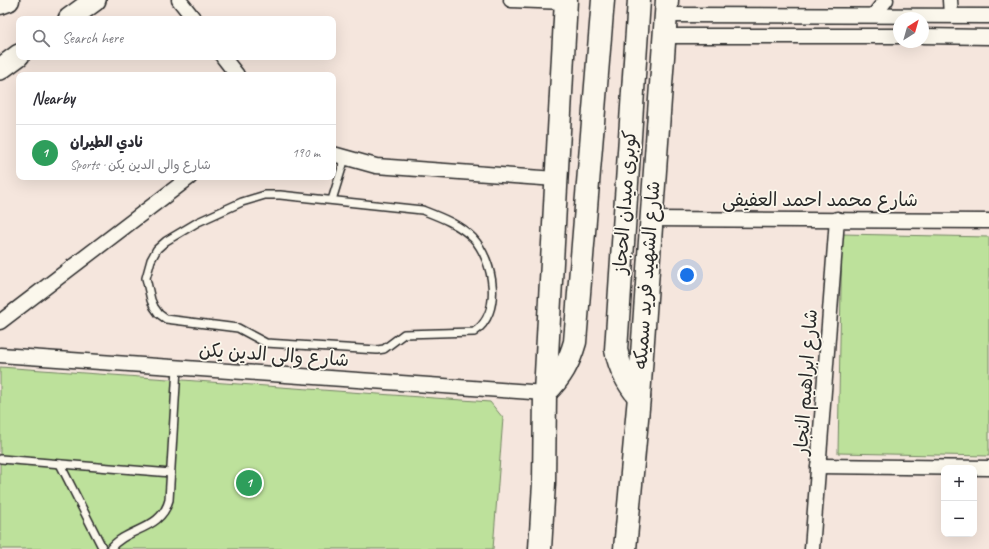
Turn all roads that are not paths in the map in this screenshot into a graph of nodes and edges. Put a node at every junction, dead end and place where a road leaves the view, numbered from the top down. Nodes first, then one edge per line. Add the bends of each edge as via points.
1 (8, 0) edge
2 (95, 0) edge
3 (179, 0) edge
4 (511, 0) edge
5 (603, 0) edge
6 (639, 0) edge
7 (886, 0) edge
8 (950, 0) edge
9 (566, 1) edge
10 (0, 3) edge
11 (667, 7) edge
12 (874, 15) junction
13 (951, 15) junction
14 (73, 16) edge
15 (192, 16) edge
16 (989, 16) edge
17 (664, 36) junction
18 (893, 36) edge
19 (929, 36) edge
20 (989, 36) edge
21 (16, 58) edge
22 (225, 60) edge
23 (0, 69) edge
24 (235, 72) edge
25 (339, 156) edge
26 (336, 175) edge
27 (556, 179) junction
28 (186, 180) edge
29 (335, 180) edge
30 (332, 200) junction
31 (651, 219) junction
32 (837, 219) junction
33 (989, 221) edge
34 (0, 322) edge
35 (0, 355) edge
36 (177, 368) junction
37 (545, 393) junction
38 (639, 397) junction
39 (1, 459) dead end
40 (60, 464) junction
41 (818, 466) junction
42 (989, 468) edge
43 (171, 473) junction
44 (103, 549) edge
45 (110, 549) edge
46 (540, 549) edge
47 (625, 549) edge
48 (812, 549) edge

1 - 10 main road
2 - 14 main road
3 - 15 street
4 - 9 street
5 - 37 main road, كوبرى ميدان الحجاز via 576,342 570,361 560,379
6 - 38 main road, كوبرى ميدان الحجاز via 616,350 620,368
7 - 12 street
8 - 13 street
9 - 27 main road
11 - 12 street
11 - 17 main road, شارع الشهيد فريد سميكه
12 - 13 street
13 - 16 street
17 - 18 street
17 - 31 main road, شارع الشهيد فريد سميكه
19 - 20 street
21 - 23 main road
22 - 24 street
25 - 26 lane
25 - 27 street via 376,166
27 - 37 main road
28 - 34 street
29 - 30 lane
30 - 30 lane via 422,210 460,227 480,248 488,267 492,288 491,304 488,319 483,327 464,334 404,334 377,350 266,343 238,328 166,319 154,308 146,278 151,260 157,249 178,234 242,202 265,195
31 - 32 street, شارع محمد احمد العفيفى
31 - 38 main road, شارع الشهيد فريد سميكه
32 - 33 street, شارع محمد احمد العفيفى
32 - 41 street, شارع ابراهيم النجار
35 - 36 street, شارع والى الدين يكن
36 - 37 street, شارع والى الدين يكن
36 - 43 lane
37 - 46 main road
38 - 47 main road, شارع الشهيد فريد سميكه
39 - 40 lane
40 - 43 lane
40 - 44 lane
41 - 42 street
41 - 48 street, شارع ابراهيم النجار
43 - 45 lane via 169,500 161,518 119,541

